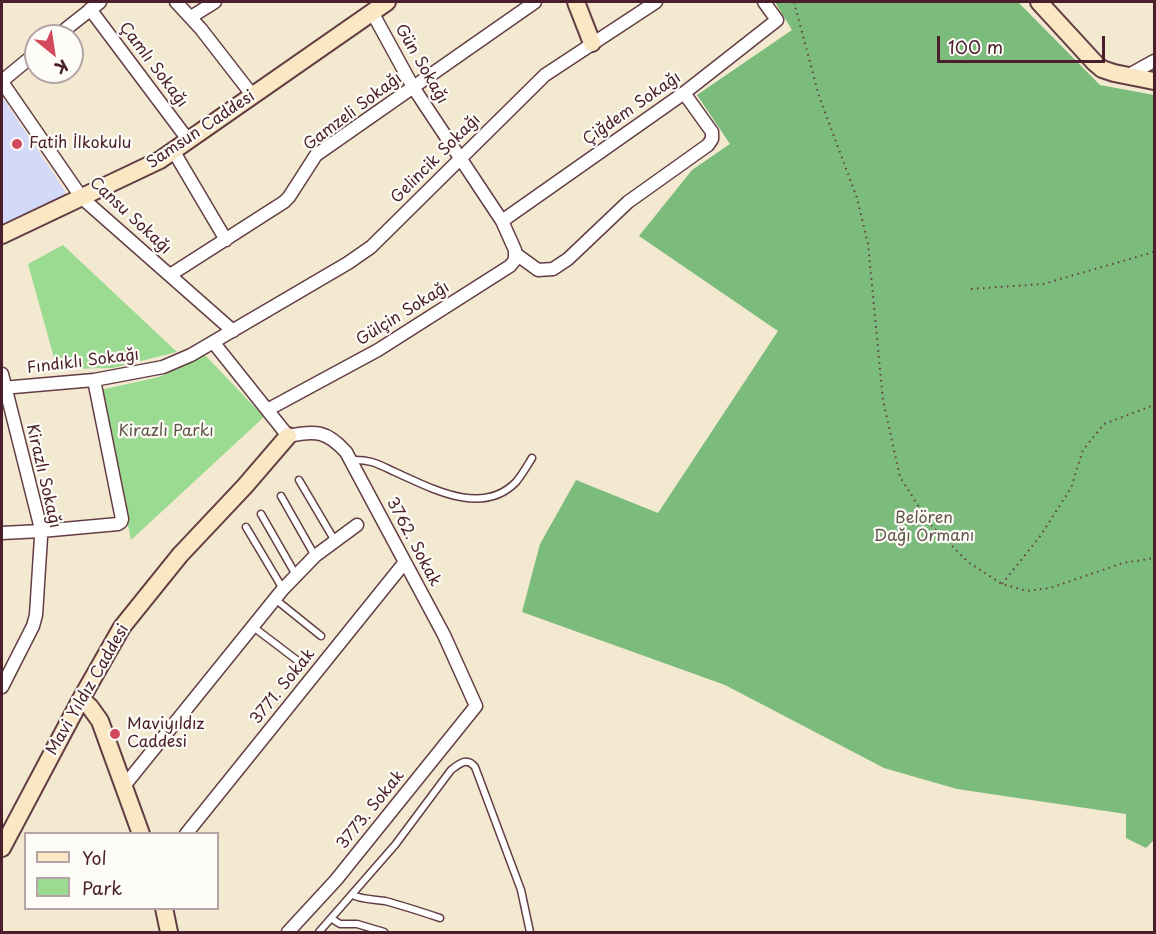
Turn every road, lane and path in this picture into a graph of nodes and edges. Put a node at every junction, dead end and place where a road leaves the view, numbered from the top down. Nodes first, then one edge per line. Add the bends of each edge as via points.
1 (176, 2) edge
2 (215, 2) edge
3 (387, 2) edge
4 (535, 2) edge
5 (576, 2) edge
6 (656, 2) edge
7 (764, 2) edge
8 (795, 2) edge
9 (1039, 2) edge
10 (95, 5) edge
11 (372, 12) junction
12 (191, 18) junction
13 (72, 24) edge
14 (592, 43) junction
15 (1155, 61) edge
16 (24, 63) edge
17 (1127, 75) junction
18 (1155, 81) edge
19 (2, 82) edge
20 (413, 87) junction
21 (684, 93) junction
22 (253, 96) junction
23 (189, 141) junction
24 (174, 152) junction
25 (461, 158) junction
26 (82, 198) junction
27 (502, 221) junction
28 (2, 235) edge
29 (226, 240) junction
30 (1155, 252) edge
31 (516, 254) junction
32 (170, 275) junction
33 (971, 289) dead end
34 (233, 331) junction
35 (213, 342) junction
36 (2, 374) edge
37 (94, 380) junction
38 (3, 388) edge
39 (1155, 405) edge
40 (267, 410) junction
41 (288, 436) junction
42 (532, 458) dead end
43 (350, 460) junction
44 (299, 480) dead end
45 (281, 496) dead end
46 (261, 514) dead end
47 (357, 525) dead end
48 (246, 527) dead end
49 (41, 531) junction
50 (2, 532) edge
51 (335, 541) junction
52 (315, 556) junction
53 (1155, 558) edge
54 (405, 562) junction
55 (296, 575) junction
56 (1002, 584) junction
57 (283, 589) junction
58 (274, 599) junction
59 (252, 626) junction
60 (321, 636) dead end
61 (298, 661) dead end
62 (2, 687) edge
63 (81, 699) junction
64 (476, 706) joint
65 (124, 786) junction
66 (140, 832) edge
67 (188, 832) edge
68 (2, 848) edge
69 (353, 895) junction
70 (164, 910) edge
71 (440, 918) dead end
72 (332, 919) junction
73 (169, 933) edge
74 (288, 933) edge
75 (320, 933) edge
76 (384, 933) edge
77 (530, 933) edge

1 - 12 street
2 - 12 street
3 - 11 street, Samsun Caddesi
4 - 20 street, Gamzeli Sokağı
5 - 14 street
6 - 14 street, Gelincik Sokağı
7 - 21 street, Çiğdem Sokağı via 777,20
8 - 56 path via 819,96 857,198 868,244 883,400 900,477 928,524 968,562
9 - 17 street via 1102,69
10 - 13 street
10 - 23 street, Çamlı Sokağı
11 - 20 street, Gün Sokağı
11 - 22 street, Samsun Caddesi
12 - 22 street
14 - 25 street, Gelincik Sokağı via 545,75
15 - 17 street
16 - 19 street
17 - 18 street
19 - 26 street, Cansu Sokağı
20 - 25 street, Gün Sokağı
20 - 29 street, Gamzeli Sokağı via 316,155 287,200
21 - 27 street, Çiğdem Sokağı
21 - 31 street via 711,132 708,145 628,202 553,269 538,270
22 - 23 street, Samsun Caddesi
23 - 24 street, Samsun Caddesi
24 - 26 street, Samsun Caddesi
24 - 29 street
25 - 27 street, Gün Sokağı
25 - 34 street, Gelincik Sokağı via 364,253
26 - 28 street, Samsun Caddesi
26 - 32 street, Cansu Sokağı
27 - 31 street
29 - 32 street, Gamzeli Sokağı
30 - 33 path via 1043,284
31 - 40 street, Gülçin Sokağı via 510,266 378,350
32 - 34 street, Cansu Sokağı
34 - 35 street, Fındıklı Sokağı
35 - 37 street, Fındıklı Sokağı via 163,367
35 - 40 street
36 - 38 street, Kirazlı Sokağı
37 - 38 street, Fındıklı Sokağı
37 - 49 street via 121,522
38 - 49 street, Kirazlı Sokağı
39 - 56 path via 1104,424 1083,450 1071,488 1041,535
40 - 41 street
41 - 43 street, 3762. Sokak via 322,433 335,440
41 - 63 street, Mavi Yıldız Caddesi via 180,555 122,627
42 - 43 lane via 516,482 501,492 465,499 443,494 366,459
43 - 54 street, 3762. Sokak
44 - 51 lane
45 - 52 lane
46 - 55 lane
47 - 51 street
48 - 57 lane
49 - 50 street
49 - 62 street, Kirazlı Sokağı via 36,615
51 - 52 street
52 - 55 street
53 - 56 path via 1123,563 1050,588 1027,591
54 - 64 street, 3762. Sokak
54 - 67 street, 3771. Sokak
55 - 57 street
57 - 58 street
58 - 59 street
58 - 60 lane
59 - 61 lane
59 - 65 street
63 - 65 street via 100,721
63 - 68 street, Mavi Yıldız Caddesi
64 - 74 street, 3773. Sokak
65 - 66 street
69 - 71 lane
69 - 72 lane
69 - 77 lane via 451,771 460,763 471,762 521,890
70 - 73 street
72 - 75 lane
72 - 76 lane

